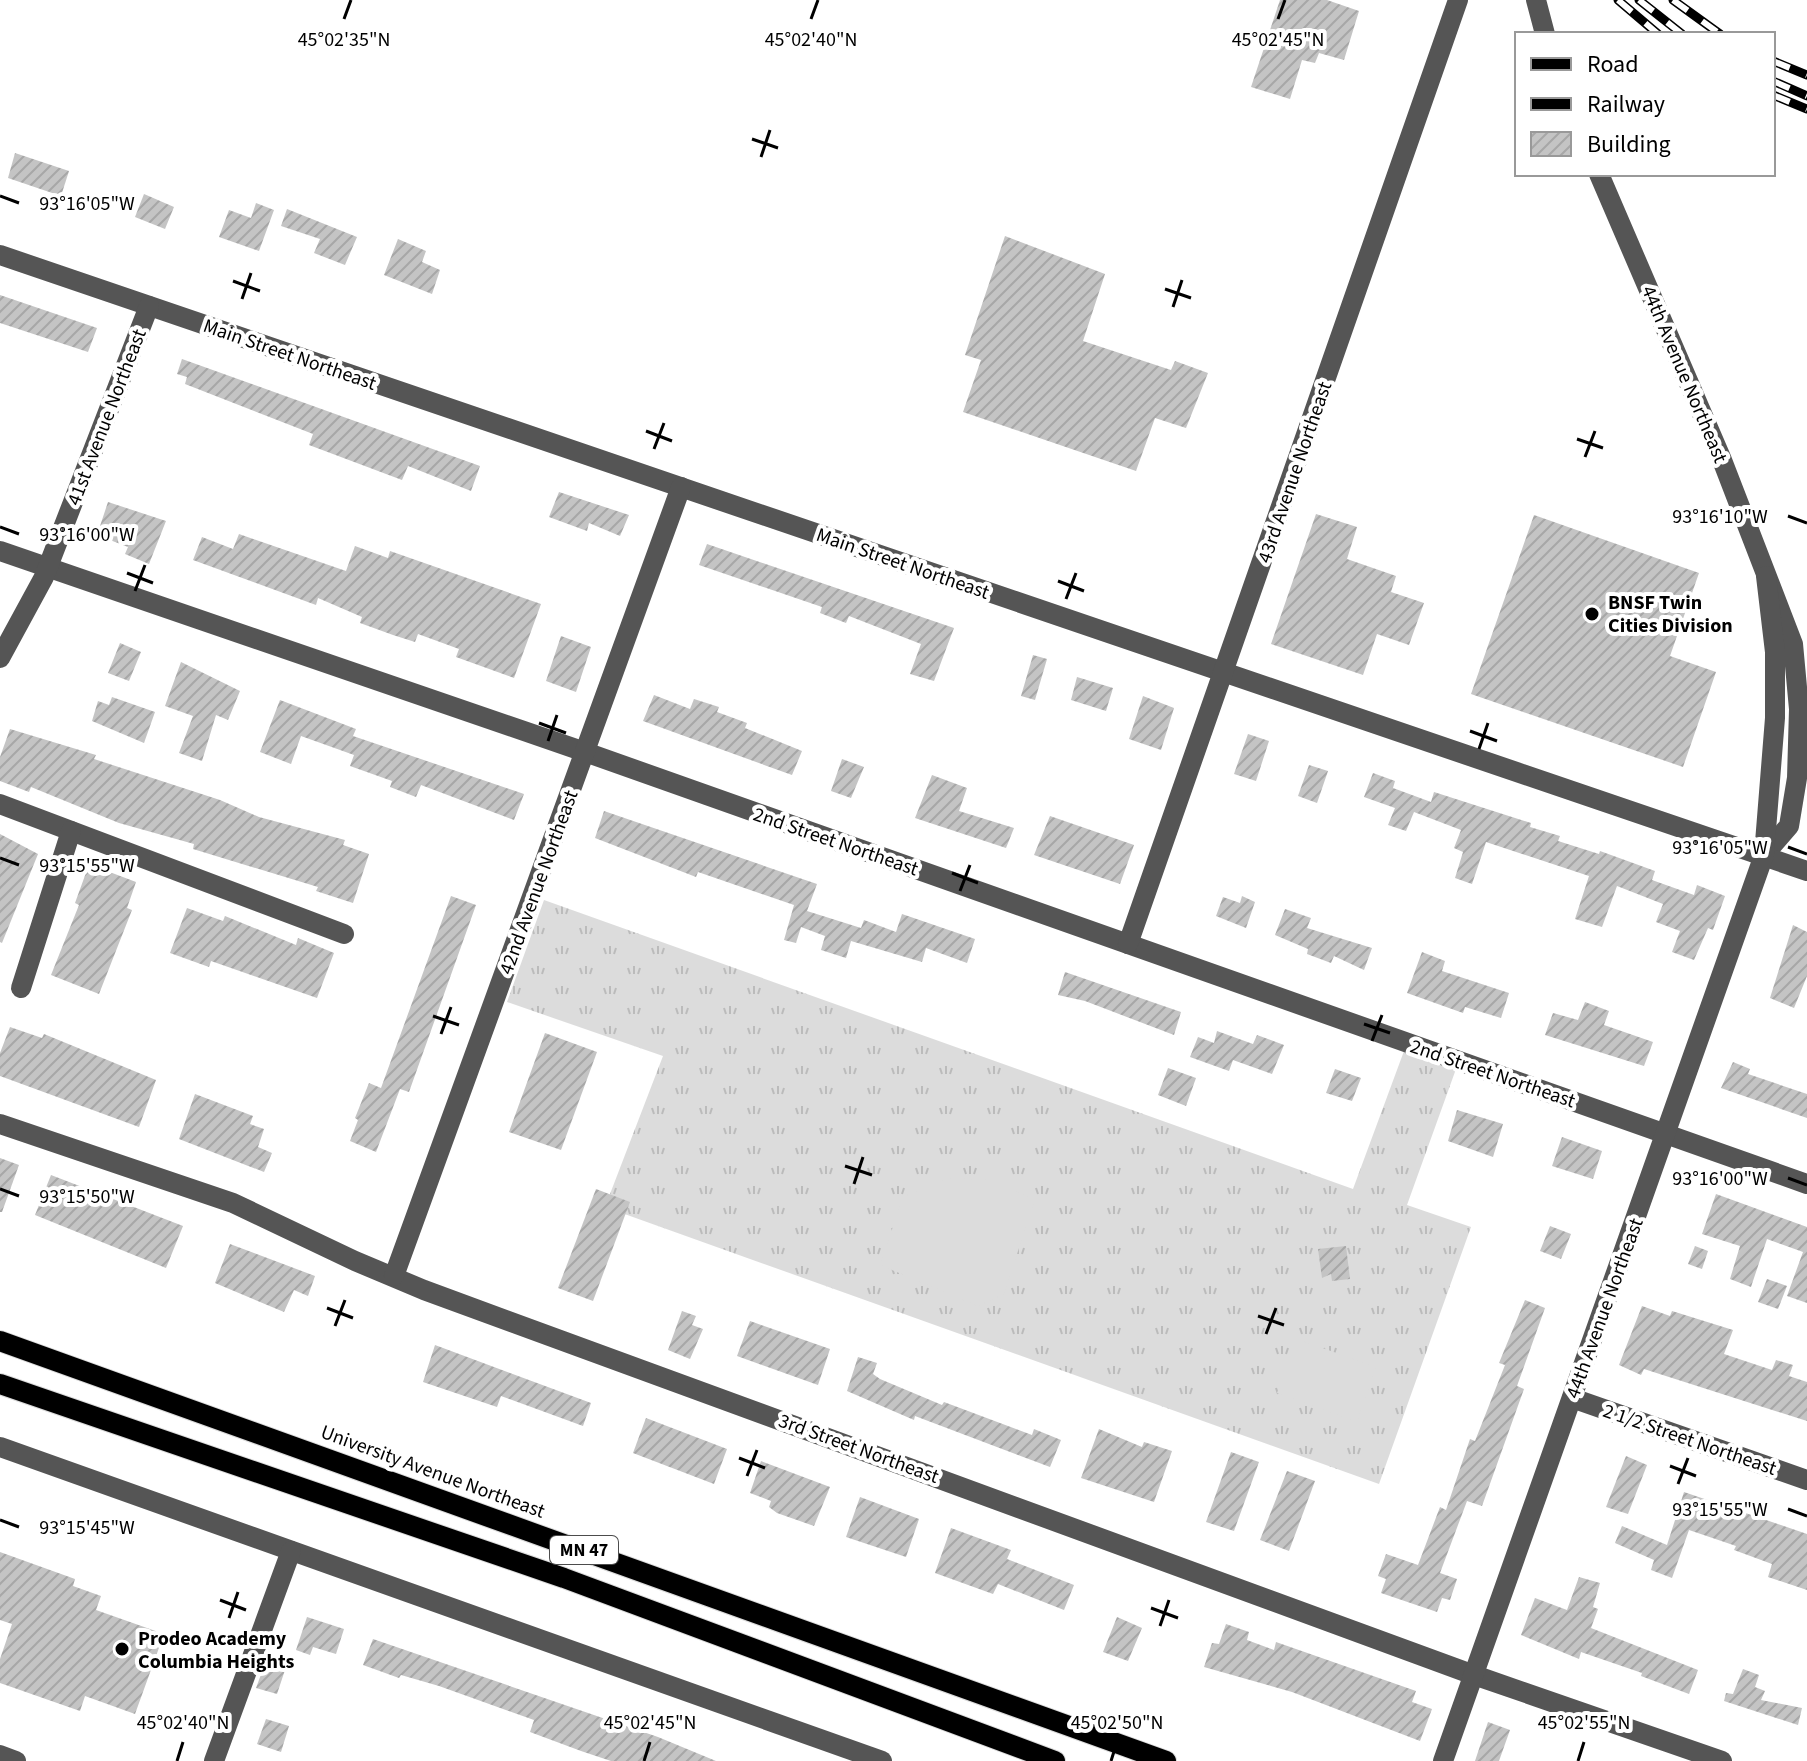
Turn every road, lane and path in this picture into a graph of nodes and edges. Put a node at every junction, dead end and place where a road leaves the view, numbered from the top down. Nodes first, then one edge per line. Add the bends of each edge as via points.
1 (1458, 0) edge
2 (1536, 0) edge
3 (1544, 32) edge
4 (1600, 176) edge
5 (0, 255) edge
6 (149, 306) junction
7 (681, 487) junction
8 (0, 551) edge
9 (48, 567) junction
10 (0, 658) edge
11 (1223, 673) junction
12 (585, 752) junction
13 (0, 804) edge
14 (71, 831) junction
15 (1764, 855) junction
16 (1807, 871) edge
17 (344, 934) dead end
18 (1128, 944) junction
19 (21, 988) dead end
20 (0, 1124) edge
21 (1667, 1134) junction
22 (1807, 1184) edge
23 (394, 1276) junction
24 (0, 1341) edge
25 (0, 1384) edge
26 (1572, 1398) junction
27 (0, 1447) edge
28 (1807, 1480) edge
29 (291, 1551) junction
30 (1474, 1675) junction
31 (0, 1755) edge
32 (16, 1761) edge
33 (214, 1761) edge
34 (882, 1761) edge
35 (1055, 1761) edge
36 (1166, 1761) edge
37 (1443, 1761) edge
38 (1722, 1761) edge

1 - 11 street, 43rd Avenue Northeast
2 - 3 street
4 - 15 street, 44th Avenue Northeast via 1766,576 1775,652 1775,718
5 - 6 street, Main Street Northeast
6 - 7 street, Main Street Northeast
6 - 9 street, 41st Avenue Northeast
7 - 11 street, Main Street Northeast
7 - 12 street, 42nd Avenue Northeast
8 - 9 street, 2nd Street Northeast
9 - 10 street, 41st Avenue Northeast
9 - 12 street, 2nd Street Northeast
11 - 15 street, Main Street Northeast
11 - 18 street, 43rd Avenue Northeast
12 - 18 street, 2nd Street Northeast
12 - 23 street, 42nd Avenue Northeast
13 - 14 street
14 - 17 street
14 - 19 street
15 - 16 street, Main Street Northeast
15 - 21 street, 44th Avenue Northeast
18 - 21 street, 2nd Street Northeast
20 - 23 street, 3rd Street Northeast via 233,1203
21 - 22 street, 2nd Street Northeast
21 - 26 street, 44th Avenue Northeast
23 - 30 street, 3rd Street Northeast
24 - 36 main road, University Avenue Northeast / MN 47
25 - 35 main road, MN 47 via 564,1578
26 - 28 street, 2 1/2 Street Northeast
26 - 30 street, 44th Avenue Northeast
27 - 29 street
29 - 33 street
29 - 34 street
30 - 37 street, 44th Avenue Northeast
30 - 38 street, 3rd Street Northeast
31 - 32 street

